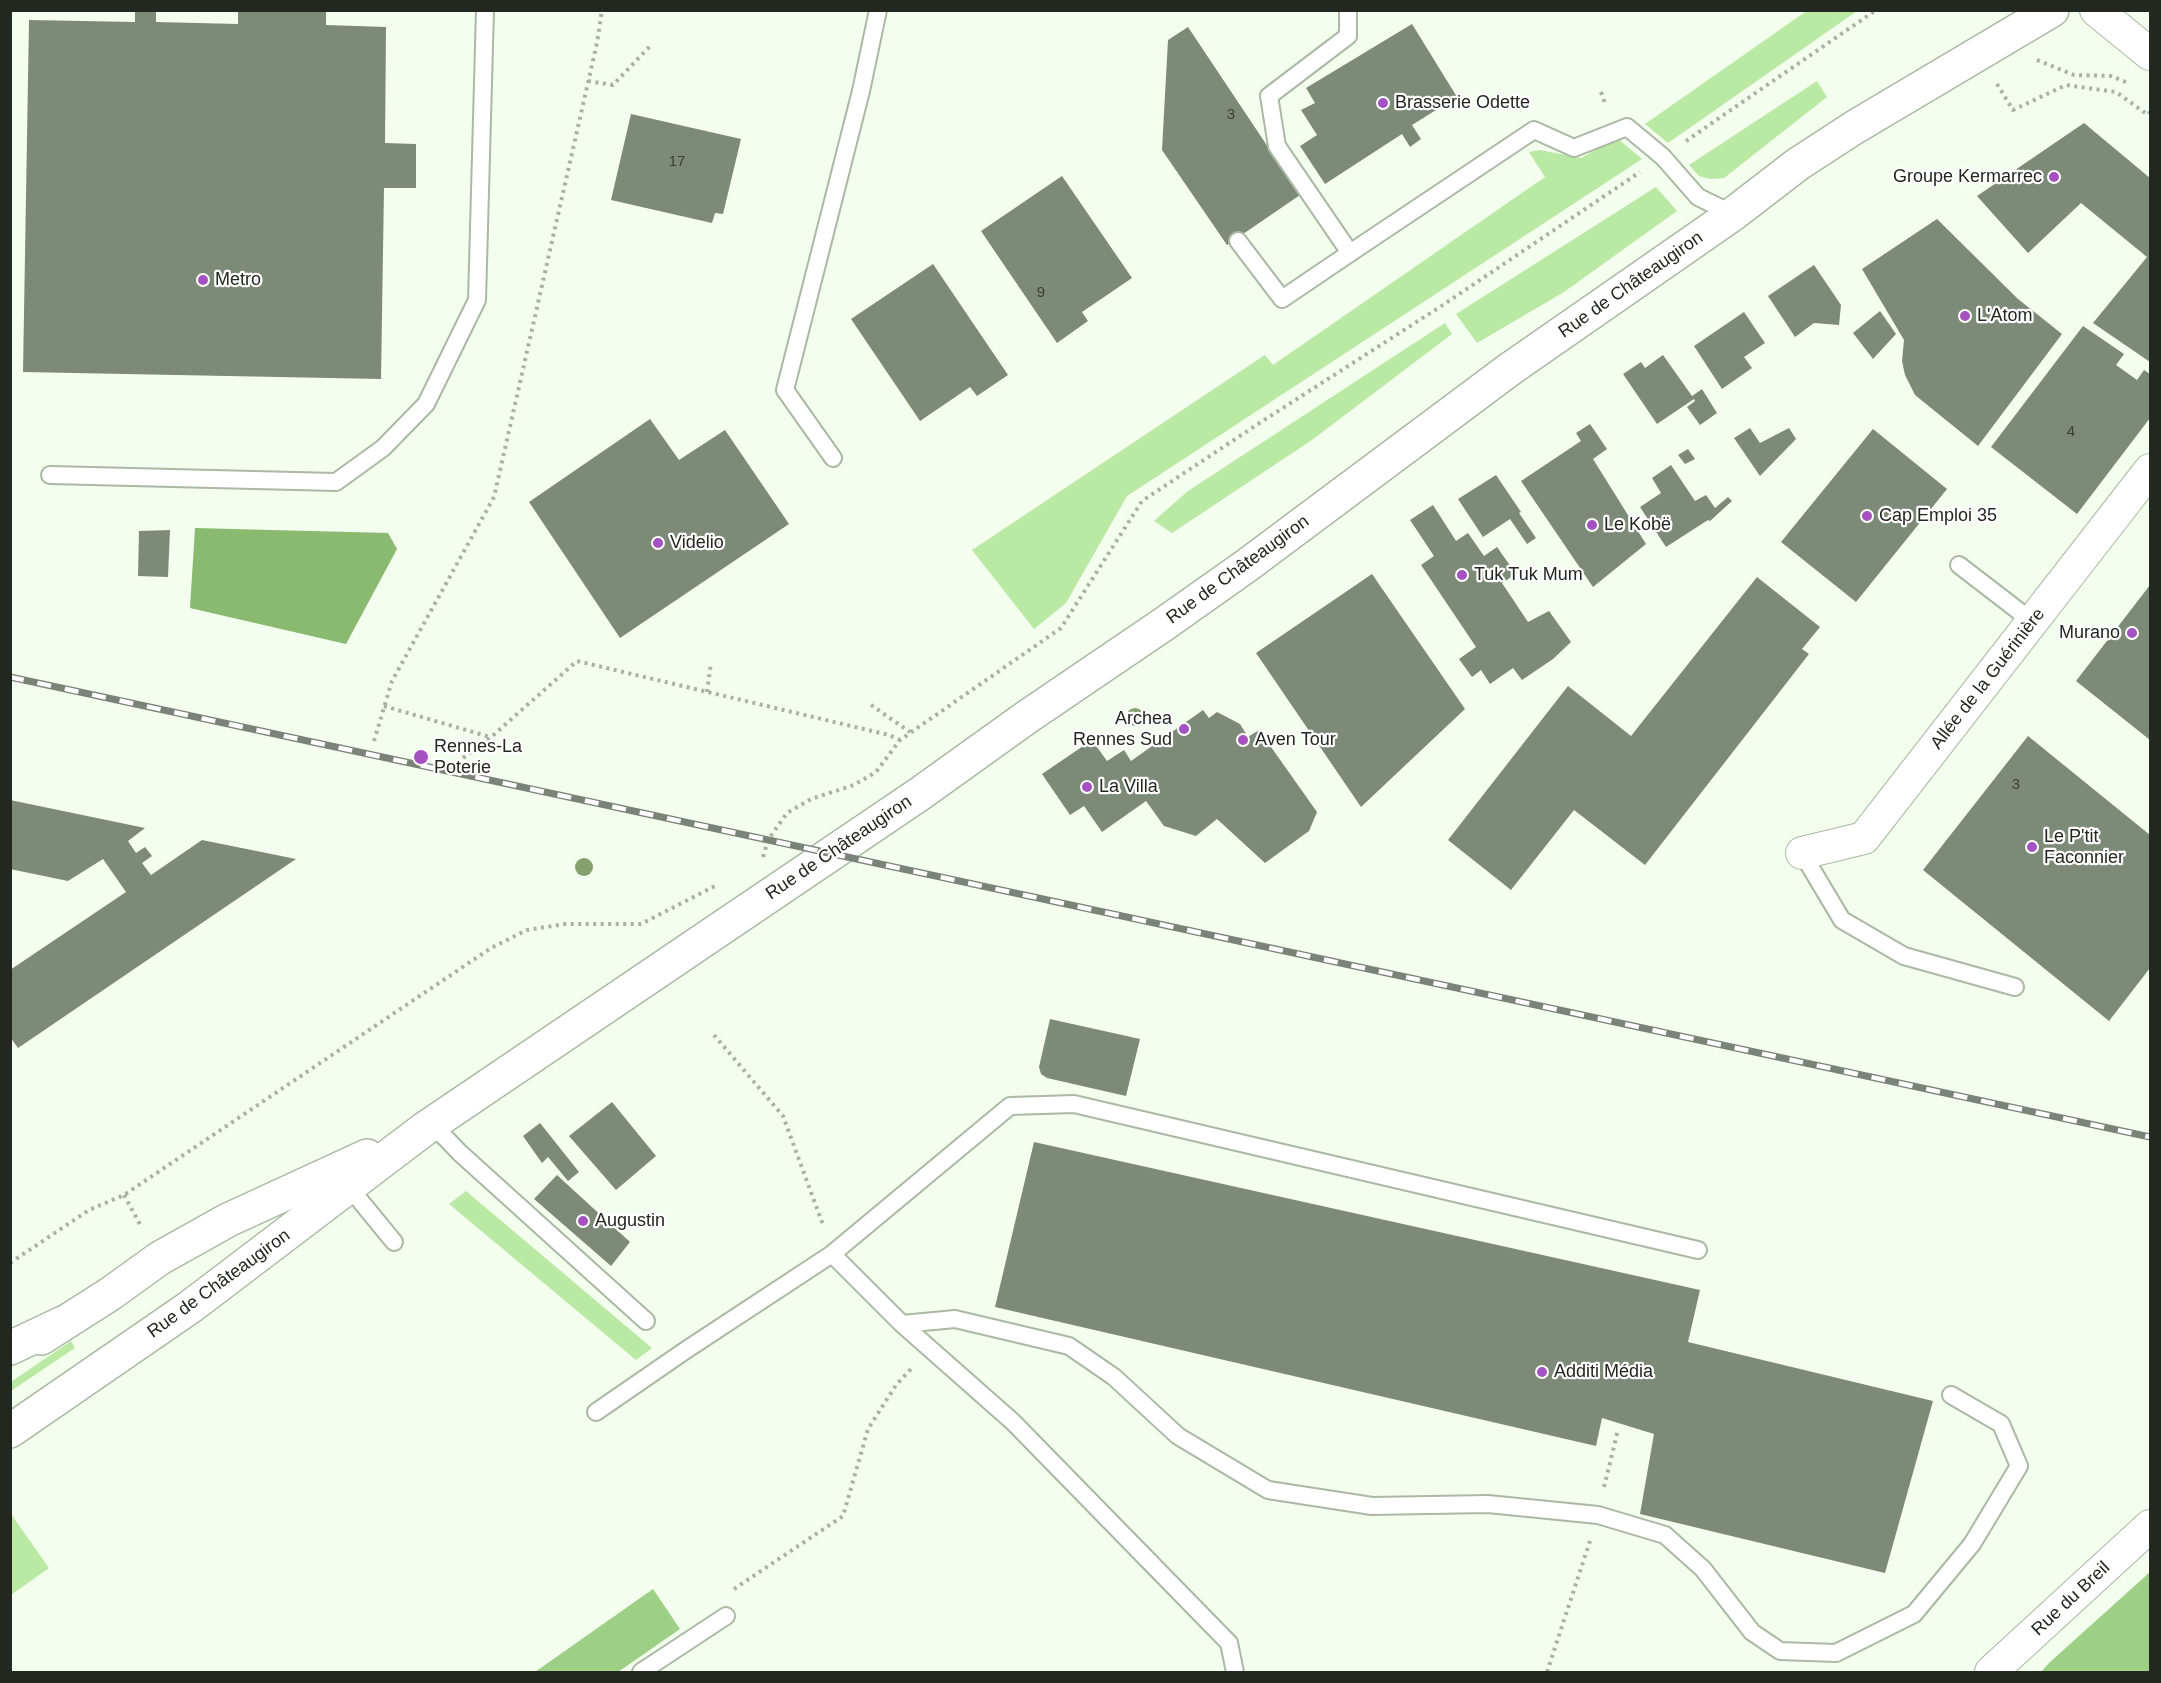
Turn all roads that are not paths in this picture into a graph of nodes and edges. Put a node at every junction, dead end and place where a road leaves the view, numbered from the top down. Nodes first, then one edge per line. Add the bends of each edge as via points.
1 (485, 10) edge
2 (878, 10) edge
3 (1348, 10) edge
4 (2052, 10) edge
5 (2096, 10) edge
6 (2151, 54) edge
7 (1733, 214) junction
8 (1238, 241) dead end
9 (1350, 254) junction
10 (833, 458) dead end
11 (2151, 470) edge
12 (50, 475) dead end
13 (1959, 565) dead end
14 (2033, 621) junction
15 (1802, 853) joint
16 (2014, 987) dead end
17 (427, 1127) junction
18 (349, 1187) junction
19 (394, 1242) dead end
20 (1698, 1250) dead end
21 (832, 1254) junction
22 (646, 1321) dead end
23 (63, 1323) junction
24 (902, 1324) junction
25 (10, 1348) edge
26 (10, 1359) edge
27 (1952, 1395) dead end
28 (596, 1412) dead end
29 (10, 1431) edge
30 (2151, 1526) edge
31 (726, 1616) dead end
32 (641, 1672) edge
33 (1234, 1672) edge
34 (1991, 1672) edge

1 - 12 lane via 477,300 426,404 383,448 336,482
2 - 10 lane via 785,390
3 - 9 lane via 1348,36 1269,96 1277,146
4 - 7 main road, Rue de Châteaugiron via 1846,133
5 - 6 street
7 - 9 lane via 1698,197 1663,157 1627,127 1574,148 1534,130
7 - 17 main road, Rue de Châteaugiron via 1510,369 1246,566 976,756
8 - 9 lane via 1282,299
11 - 14 street, Allée de la Guérinière
13 - 14 lane
14 - 15 street, Allée de la Guérinière via 1864,838
15 - 16 lane via 1842,920 1904,956
17 - 18 main road, Rue de Châteaugiron
17 - 22 lane
17 - 23 main road, Rue de Châteaugiron via 228,1220 160,1258
18 - 19 lane
18 - 29 main road, Rue de Châteaugiron via 190,1307
20 - 21 lane via 1074,1104 1010,1106
21 - 24 lane
21 - 28 lane
23 - 25 main road
23 - 26 main road, Rue de Châteaugiron
24 - 27 lane via 955,1318 1068,1346 1114,1377 1178,1436 1268,1490 1372,1506 1488,1504 1598,1515 1665,1535 1703,1569 1752,1632 1780,1651 1836,1653 1914,1614 1972,1544 2019,1466 2001,1424
24 - 33 lane via 1012,1422 1228,1643
30 - 34 street, Rue du Breil
31 - 32 lane

